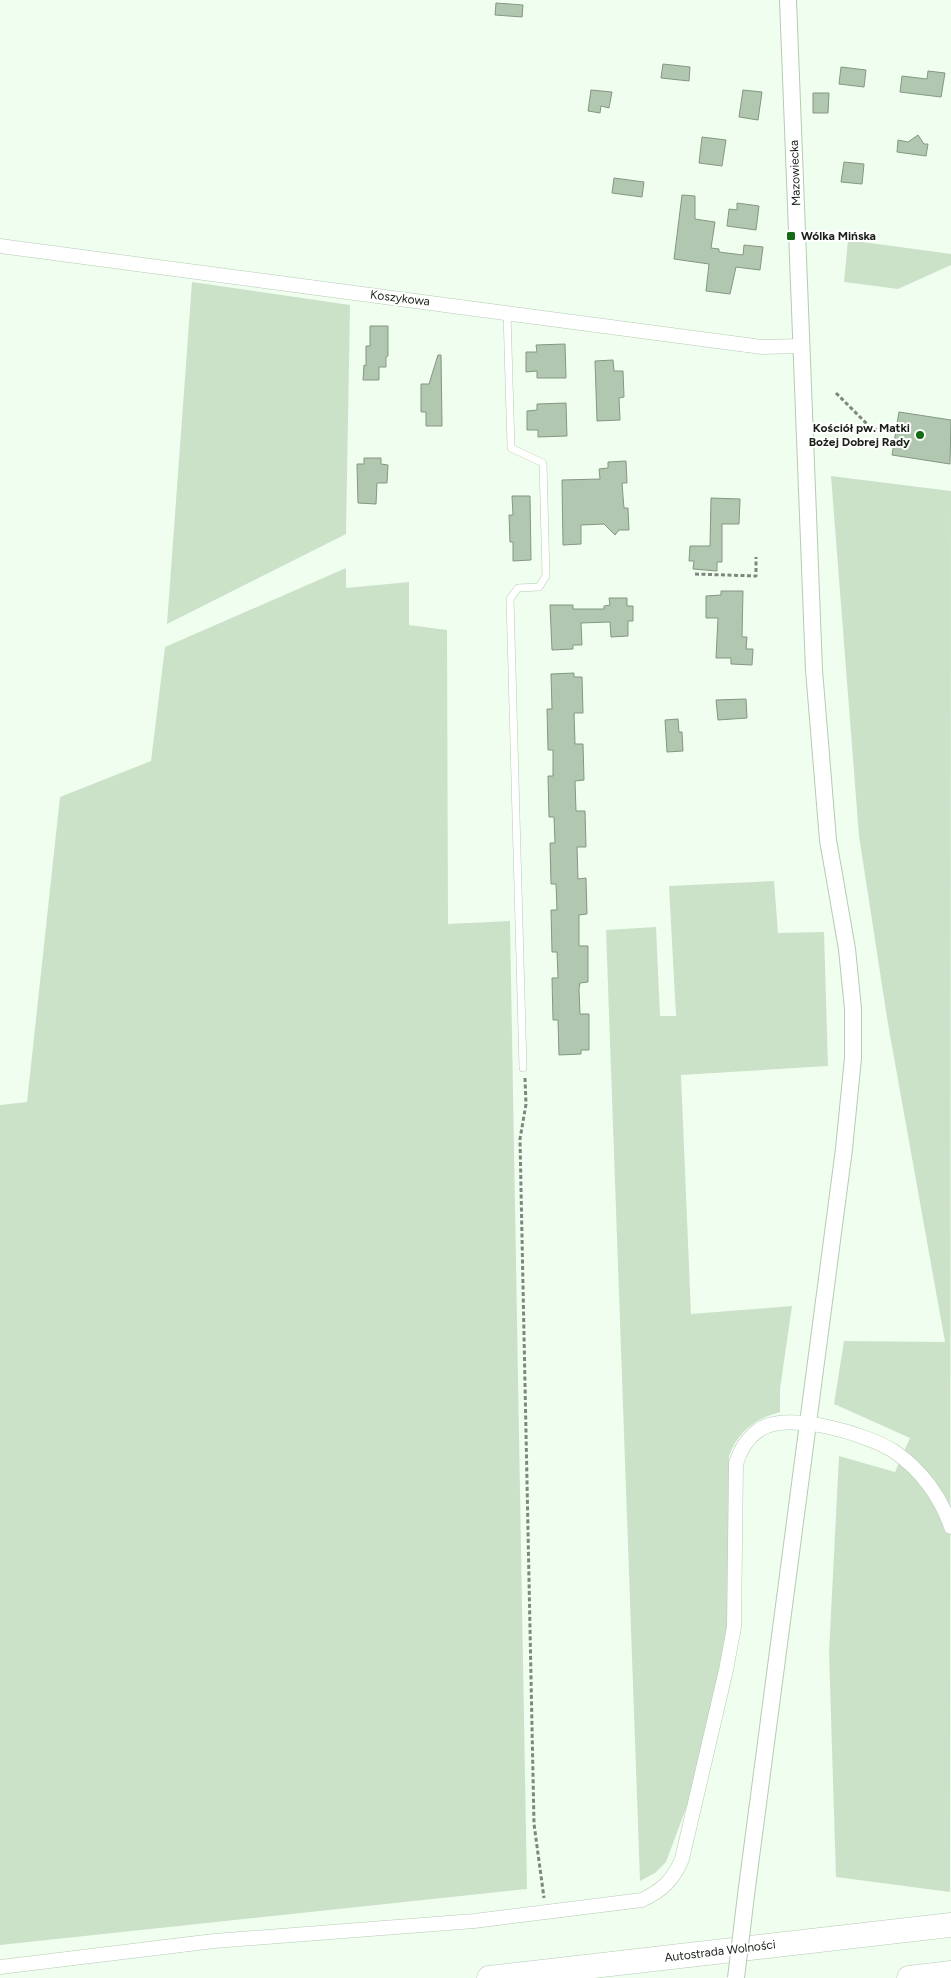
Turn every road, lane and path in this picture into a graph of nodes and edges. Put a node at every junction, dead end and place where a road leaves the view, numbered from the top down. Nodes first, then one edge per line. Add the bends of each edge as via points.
1 (788, 0) edge
2 (0, 246) edge
3 (508, 312) junction
4 (800, 346) junction
5 (836, 394) dead end
6 (890, 432) dead end
7 (756, 557) dead end
8 (695, 574) dead end
9 (522, 1068) joint
10 (808, 1425) junction
11 (951, 1527) edge
12 (546, 1913) junction
13 (951, 1925) edge
14 (0, 1967) edge
15 (951, 1973) edge
16 (489, 1978) edge
17 (736, 1978) edge
18 (909, 1978) edge

1 - 4 street, Mazowiecka
2 - 3 street, Koszykowa
3 - 4 street, Koszykowa via 762,347
3 - 9 lane via 511,448 543,463 546,576 539,587 518,588 510,598
4 - 10 street, Mazowiecka via 819,757 828,840 847,949 854,1029 845,1139
5 - 6 path via 872,429
7 - 8 path via 756,576
9 - 12 path via 526,1084 520,1139 534,1824
10 - 11 street via 855,1434 894,1451 930,1485
10 - 12 street via 784,1423 760,1429 744,1444 736,1464 734,1627 687,1840 676,1872 659,1892 642,1900
10 - 17 street, Mazowiecka, bridge
12 - 14 street via 214,1941
13 - 16 highway, Autostrada Wolności
15 - 18 highway

